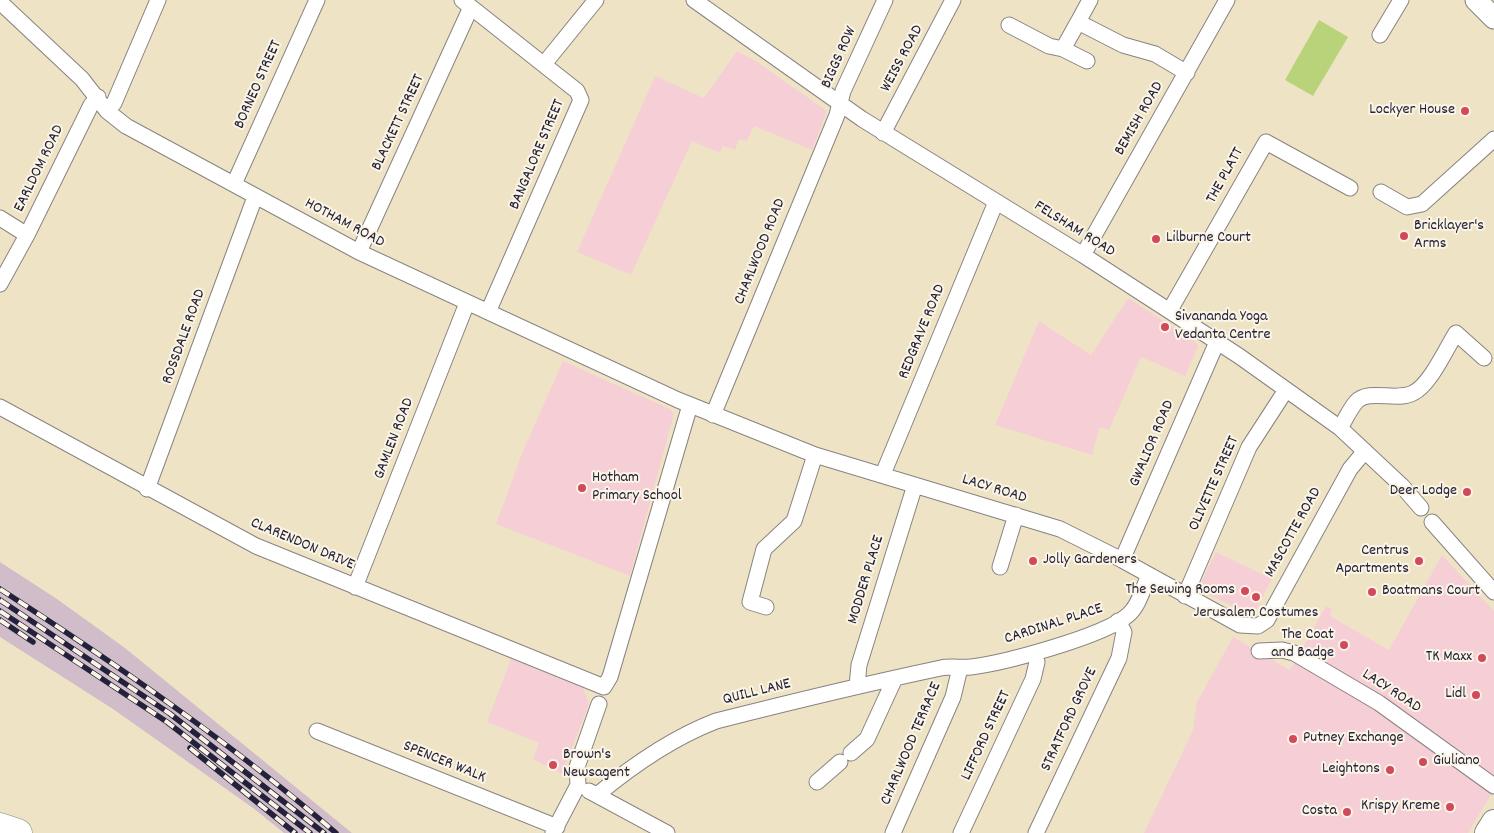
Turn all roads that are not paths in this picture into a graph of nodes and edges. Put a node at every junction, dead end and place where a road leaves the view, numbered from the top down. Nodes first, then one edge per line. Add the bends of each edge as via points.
1 (158, 0) edge
2 (317, 0) edge
3 (596, 0) edge
4 (694, 0) edge
5 (885, 0) edge
6 (953, 0) edge
7 (1090, 0) edge
8 (1227, 0) edge
9 (1401, 0) edge
10 (1476, 0) edge
11 (0, 2) edge
12 (467, 4) edge
13 (1494, 18) edge
14 (1078, 22) junction
15 (1009, 25) dead end
16 (1380, 35) dead end
17 (1063, 49) junction
18 (1087, 61) dead end
19 (544, 64) junction
20 (1187, 72) junction
21 (98, 97) junction
22 (839, 102) junction
23 (107, 111) junction
24 (883, 133) junction
25 (1494, 138) edge
26 (234, 184) junction
27 (1350, 188) dead end
28 (1380, 192) dead end
29 (255, 196) junction
30 (996, 202) junction
31 (0, 218) edge
32 (28, 235) junction
33 (358, 252) junction
34 (1083, 255) junction
35 (0, 284) edge
36 (467, 303) junction
37 (1170, 310) junction
38 (488, 312) junction
39 (1217, 342) junction
40 (1484, 358) dead end
41 (1286, 390) junction
42 (690, 405) junction
43 (0, 407) edge
44 (713, 415) junction
45 (1340, 428) junction
46 (1365, 451) junction
47 (814, 455) junction
48 (883, 474) junction
49 (915, 485) junction
50 (147, 489) junction
51 (1421, 508) dead end
52 (1016, 515) junction
53 (1432, 522) dead end
54 (1122, 560) junction
55 (1000, 567) dead end
56 (1149, 576) junction
57 (355, 587) junction
58 (1494, 592) edge
59 (1185, 596) junction
60 (766, 607) dead end
61 (1118, 621) junction
62 (1252, 627) joint
63 (1259, 651) dead end
64 (1034, 653) junction
65 (944, 667) joint
66 (960, 668) junction
67 (895, 678) junction
68 (857, 686) junction
69 (599, 704) dead end
70 (317, 732) dead end
71 (817, 782) dead end
72 (578, 786) junction
73 (1494, 786) edge
74 (597, 796) junction
75 (1494, 822) edge
76 (0, 827) edge
77 (555, 830) edge
78 (18, 833) edge
79 (667, 833) edge
80 (893, 833) edge
81 (961, 833) edge
82 (1036, 833) edge
83 (1487, 833) edge

1 - 23 street via 114,103
2 - 26 street, BORNEO STREET
3 - 19 street
4 - 22 street, FELSHAM ROAD
5 - 22 street, BIGGS ROW
6 - 24 street, WEISS ROAD
7 - 14 street
8 - 20 street, BEMISH ROAD
9 - 16 street
10 - 13 main road
11 - 21 street, HOTHAM ROAD
12 - 19 street, BANGALORE STREET
12 - 33 street, BLACKETT STREET
14 - 17 street
14 - 20 street via 1124,45 1155,54
15 - 17 street via 1049,46
17 - 18 street
19 - 38 street, BANGALORE STREET via 578,91 581,100
20 - 34 street, BEMISH ROAD
21 - 23 street, HOTHAM ROAD
21 - 32 street, EARLDOM ROAD via 90,105
22 - 24 street, FELSHAM ROAD
22 - 44 street, CHARLWOOD ROAD via 837,115
23 - 26 street, HOTHAM ROAD via 126,126
24 - 30 street, FELSHAM ROAD
25 - 28 street via 1422,204 1407,207
26 - 29 street, HOTHAM ROAD
27 - 37 street, THE PLATT via 1266,142
29 - 33 street, HOTHAM ROAD
29 - 50 street, ROSSDALE ROAD
30 - 34 street, FELSHAM ROAD
30 - 48 street, REDGRAVE ROAD
31 - 32 street
32 - 35 street, EARLDOM ROAD
33 - 36 street, HOTHAM ROAD
34 - 37 street, FELSHAM ROAD
36 - 38 street, HOTHAM ROAD
36 - 57 street, GAMLEN ROAD
37 - 39 street, FELSHAM ROAD
38 - 42 street, HOTHAM ROAD
39 - 41 street, FELSHAM ROAD
39 - 54 street, GWALIOR ROAD
40 - 45 street via 1456,333 1429,377 1413,393 1390,397 1366,396 1357,401
41 - 45 street, FELSHAM ROAD
41 - 59 street, OLIVETTE STREET via 1249,447
42 - 44 street, HOTHAM ROAD
42 - 57 street, CLARENDON DRIVE via 610,676 604,686
43 - 50 street, CLARENDON DRIVE
44 - 47 street, LACY ROAD
45 - 46 street, FELSHAM ROAD
46 - 51 street, FELSHAM ROAD
46 - 62 street, MASCOTTE ROAD via 1350,469 1267,620
47 - 48 street, LACY ROAD
47 - 60 street via 794,521 764,549 750,602
48 - 49 street, LACY ROAD
49 - 52 street, LACY ROAD
49 - 68 street, MODDER PLACE via 860,665
50 - 57 street, CLARENDON DRIVE via 256,546
52 - 54 street, LACY ROAD via 1060,529
52 - 55 street
53 - 58 street
54 - 56 street, LACY ROAD
56 - 59 street, LACY ROAD
56 - 61 street, CARDINAL PLACE via 1135,607
59 - 62 street, LACY ROAD via 1237,624
61 - 64 street, CARDINAL PLACE via 1102,630
61 - 82 street, STRATFORD GROVE via 1124,632 1119,658
63 - 73 street, LACY ROAD via 1294,653 1379,703
64 - 66 street, CARDINAL PLACE
64 - 81 street, LIFFORD STREET via 1033,679
65 - 66 street, CARDINAL PLACE
65 - 67 street, QUILL LANE
66 - 80 street, CHARLWOOD TERRACE via 953,697
67 - 68 street, QUILL LANE
67 - 71 street via 867,739
68 - 74 street, QUILL LANE via 716,721 696,729 650,755
69 - 72 street via 577,767
70 - 77 street, SPENCER WALK
72 - 74 street
72 - 77 street
74 - 79 street
75 - 83 main road
76 - 78 highway

